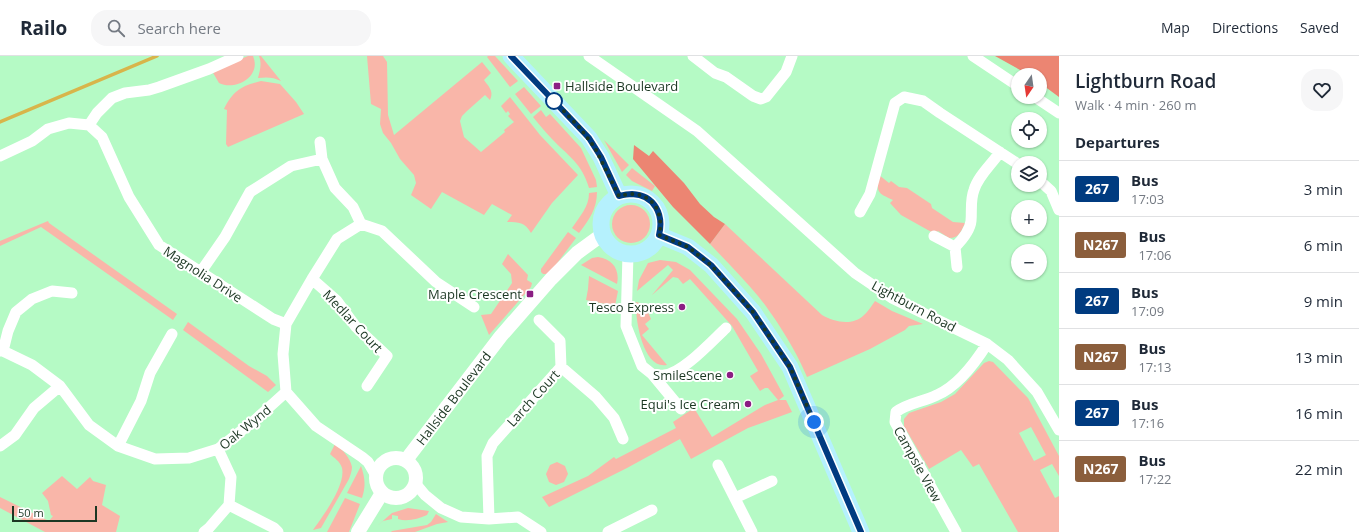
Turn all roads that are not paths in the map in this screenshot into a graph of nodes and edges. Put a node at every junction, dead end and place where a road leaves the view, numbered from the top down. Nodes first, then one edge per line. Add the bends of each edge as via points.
1 (238, 56) edge
2 (511, 56) edge
3 (589, 56) edge
4 (693, 56) edge
5 (792, 56) edge
6 (973, 56) edge
7 (1011, 81) edge
8 (1046, 104) edge
9 (1059, 113) edge
10 (89, 126) junction
11 (320, 142) dead end
12 (1000, 152) junction
13 (0, 156) edge
14 (322, 159) junction
15 (1011, 159) edge
16 (1047, 187) edge
17 (619, 196) junction
18 (1059, 210) edge
19 (860, 212) dead end
20 (361, 224) junction
21 (602, 234) junction
22 (659, 235) junction
23 (934, 236) dead end
24 (955, 247) junction
25 (628, 254) junction
26 (957, 267) dead end
27 (200, 273) junction
28 (312, 279) junction
29 (72, 294) dead end
30 (474, 306) dead end
31 (539, 320) dead end
32 (286, 324) junction
33 (726, 328) dead end
34 (172, 334) dead end
35 (987, 344) junction
36 (1, 351) edge
37 (561, 367) junction
38 (652, 374) junction
39 (60, 386) junction
40 (367, 386) dead end
41 (286, 392) junction
42 (681, 409) dead end
43 (1059, 430) edge
44 (623, 439) dead end
45 (0, 446) edge
46 (118, 446) junction
47 (218, 450) junction
48 (406, 460) junction
49 (718, 465) dead end
50 (375, 474) junction
51 (772, 481) dead end
52 (415, 483) junction
53 (382, 493) junction
54 (734, 498) junction
55 (229, 505) junction
56 (652, 510) dead end
57 (489, 519) junction
58 (204, 532) edge
59 (278, 532) edge
60 (358, 532) edge
61 (539, 532) edge
62 (608, 532) edge
63 (752, 532) edge
64 (861, 532) edge
65 (956, 532) edge

1 - 10 street via 159,87 112,98 97,113
2 - 17 main road via 589,138
3 - 35 street, Lightburn Road via 697,131 855,273 892,298
4 - 5 street via 715,73 761,99 769,94 786,72
6 - 7 street
8 - 9 street
10 - 13 street via 69,123 48,129 32,141
10 - 27 street, Magnolia Drive via 102,138 129,197 159,245
11 - 14 street
12 - 15 street
12 - 19 street via 923,101 904,97 895,102 870,194
12 - 24 street via 974,189 971,222 963,239
14 - 20 street via 335,188 353,207
14 - 27 street via 291,166 250,192 225,237
16 - 18 street via 1051,190
17 - 21 main road via 609,202 604,209 601,219
17 - 22 main road via 643,196 654,203 662,225
20 - 28 street via 337,239
20 - 30 street via 382,231 436,282
21 - 25 main road via 610,246
21 - 48 street, Hallside Boulevard via 577,253 551,279 501,336
22 - 25 main road via 655,244 647,250 638,254
22 - 64 main road via 688,247 711,265 753,312 790,367
23 - 24 street
24 - 26 street
25 - 38 street via 626,326 642,366
27 - 32 street, Magnolia Drive via 273,319
28 - 32 street
28 - 40 street, Medlar Court via 337,301 356,327 387,356
29 - 36 street via 52,291 32,299 16,312
31 - 37 street via 560,341
32 - 41 street via 283,354
33 - 38 street via 676,371 664,375
34 - 46 street via 150,373 141,401
35 - 43 street, Lightburn Road via 1008,360 1037,392
35 - 65 street, Campsie View via 956,382 944,391 896,412 895,422
36 - 39 street, Oak Wynd via 32,365
37 - 44 street, Larch Court via 596,397 614,418
37 - 57 street, Larch Court via 493,443 487,456
38 - 42 street
39 - 45 street via 34,408 15,435
39 - 46 street, Oak Wynd via 89,425
41 - 47 street, Oak Wynd
41 - 50 street via 316,426 362,457
46 - 47 street, Oak Wynd via 155,459 189,458
47 - 55 street via 231,477
48 - 50 street via 390,458 380,464
48 - 52 street via 414,469
49 - 54 street
50 - 53 street via 377,487
51 - 54 street
52 - 53 street via 409,493 401,498 392,498
52 - 57 street via 440,508 461,517
53 - 60 street
54 - 63 street
55 - 58 street
55 - 59 street
56 - 62 street
57 - 61 street via 518,517

